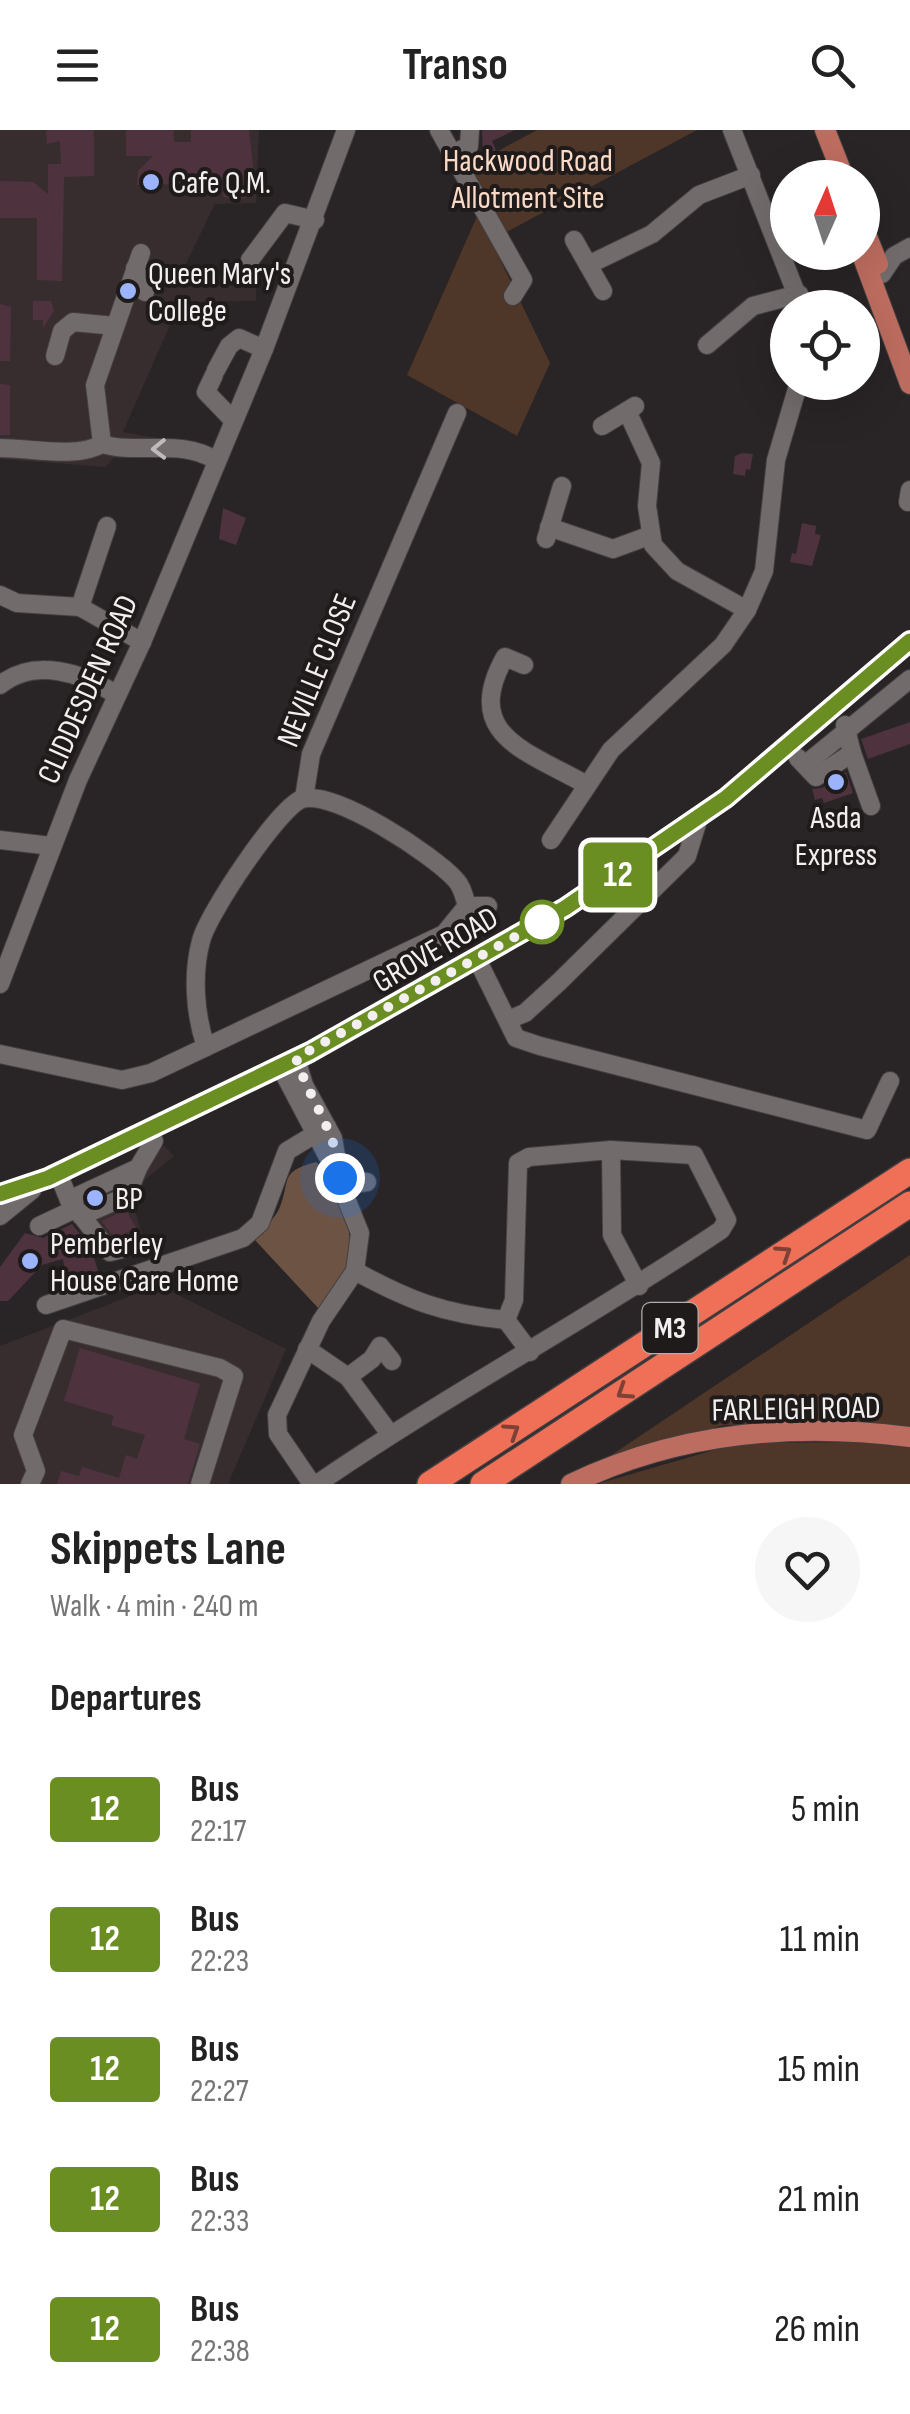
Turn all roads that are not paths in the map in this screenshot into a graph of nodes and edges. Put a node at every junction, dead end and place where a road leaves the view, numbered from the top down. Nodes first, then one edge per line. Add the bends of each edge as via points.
1 (346, 130) edge
2 (440, 130) edge
3 (470, 130) edge
4 (732, 130) edge
5 (812, 130) edge
6 (825, 130) edge
7 (452, 154) junction
8 (823, 160) edge
9 (837, 160) edge
10 (751, 175) junction
11 (770, 211) edge
12 (314, 220) junction
13 (574, 240) dead end
14 (910, 247) edge
15 (138, 260) dead end
16 (250, 260) dead end
17 (588, 264) junction
18 (880, 269) edge
19 (867, 270) edge
20 (882, 274) junction
21 (603, 291) dead end
22 (513, 296) dead end
23 (770, 304) edge
24 (107, 331) junction
25 (707, 346) dead end
26 (910, 347) edge
27 (264, 349) junction
28 (55, 356) dead end
29 (910, 384) edge
30 (794, 400) edge
31 (459, 414) dead end
32 (232, 420) junction
33 (602, 426) dead end
34 (102, 444) junction
35 (9, 448) edge
36 (215, 460) junction
37 (562, 486) dead end
38 (107, 526) dead end
39 (651, 534) junction
40 (0, 595) edge
41 (80, 607) junction
42 (748, 610) junction
43 (910, 641) edge
44 (142, 642) junction
45 (524, 666) dead end
46 (910, 678) edge
47 (0, 685) edge
48 (117, 695) junction
49 (839, 705) junction
50 (849, 742) junction
51 (789, 746) junction
52 (585, 784) junction
53 (304, 798) junction
54 (871, 806) dead end
55 (698, 817) junction
56 (0, 840) edge
57 (551, 840) dead end
58 (51, 846) junction
59 (467, 906) junction
60 (488, 906) dead end
61 (477, 959) junction
62 (0, 984) edge
63 (508, 1020) junction
64 (206, 1047) junction
65 (0, 1054) edge
66 (288, 1062) junction
67 (890, 1081) dead end
68 (321, 1131) junction
69 (154, 1141) dead end
70 (611, 1150) junction
71 (910, 1171) edge
72 (53, 1175) junction
73 (340, 1182) junction
74 (368, 1182) dead end
75 (0, 1194) edge
76 (910, 1204) edge
77 (75, 1208) junction
78 (0, 1216) edge
79 (39, 1226) dead end
80 (126, 1248) dead end
81 (355, 1271) junction
82 (639, 1286) junction
83 (46, 1305) dead end
84 (506, 1320) junction
85 (307, 1349) junction
86 (530, 1352) junction
87 (392, 1361) dead end
88 (348, 1377) junction
89 (390, 1434) junction
90 (910, 1437) edge
91 (30, 1484) edge
92 (200, 1484) edge
93 (314, 1484) edge
94 (430, 1484) edge
95 (483, 1484) edge
96 (570, 1484) edge

1 - 12 street, CLIDDESDEN ROAD
2 - 7 street
3 - 7 street via 468,146
4 - 10 street
5 - 8 main road
6 - 9 main road
7 - 22 street via 522,280
10 - 11 street
10 - 17 street via 699,195 652,234
12 - 16 street via 285,212
12 - 27 street, CLIDDESDEN ROAD
13 - 17 street
14 - 20 street
15 - 24 street via 137,291
17 - 21 street
18 - 20 main road
19 - 29 main road
20 - 26 main road
23 - 25 street via 753,306
24 - 28 street via 73,322 62,332
24 - 34 street via 95,385
27 - 32 street, CLIDDESDEN ROAD
27 - 32 street via 235,333 206,392
30 - 42 street via 776,460 764,571
31 - 53 street, NEVILLE CLOSE via 311,754
32 - 36 street, CLIDDESDEN ROAD
33 - 39 street via 632,408 651,463
34 - 35 street via 87,452
36 -> 34 street via 173,448
36 - 44 street, CLIDDESDEN ROAD
37 - 39 street via 547,533 612,549
38 - 41 street
39 - 42 street via 677,571
40 - 41 street via 17,603
41 - 44 street
42 - 52 street via 723,645 611,750
43 - 49 street, GROVE ROAD
44 - 48 street, CLIDDESDEN ROAD
45 - 52 street via 505,656 488,695 493,722 516,744
46 - 50 street
47 - 48 street via 49,670 69,672
48 - 58 street, CLIDDESDEN ROAD
49 - 50 street
49 - 51 street, GROVE ROAD
50 - 51 street via 808,767
50 - 54 street
51 - 55 street, GROVE ROAD
52 - 57 street
53 - 59 street via 347,807 443,867 459,882
53 - 64 street, NEVILLE CLOSE via 282,814 203,933 197,997
55 - 61 street, GROVE ROAD via 608,881
55 - 63 street via 687,856 560,982
56 - 58 street
58 - 62 street, CLIDDESDEN ROAD
59 - 60 street
59 - 64 street via 444,934
61 - 63 street
61 - 66 street, GROVE ROAD
63 - 67 street via 516,1038 540,1046 867,1130
64 - 65 street via 151,1074 122,1080
66 - 68 street
66 - 72 street, GROVE ROAD
68 - 73 street
68 - 83 street via 287,1151 260,1223 242,1238
69 - 77 street via 138,1168
70 - 82 street via 612,1235
70 - 82 street via 694,1156 728,1220
70 - 84 street via 518,1162 514,1300
94 -> 71 highway, M3
72 - 75 street, GROVE ROAD
72 - 77 street
72 - 78 street, GROVE ROAD
73 - 74 street
73 - 81 street via 360,1233
76 -> 95 highway, M3
77 - 79 street
77 - 80 street via 110,1252
81 - 84 street via 443,1313
81 - 85 street
82 - 86 street
84 - 86 street
85 - 88 street
85 - 93 street via 277,1415 278,1434
86 - 89 street
87 - 88 street via 380,1346
88 - 89 street
89 - 93 street
90 - 96 main road, FARLEIGH ROAD via 728,1434 666,1446
91 - 92 street via 36,1471 23,1435 64,1329 234,1376

